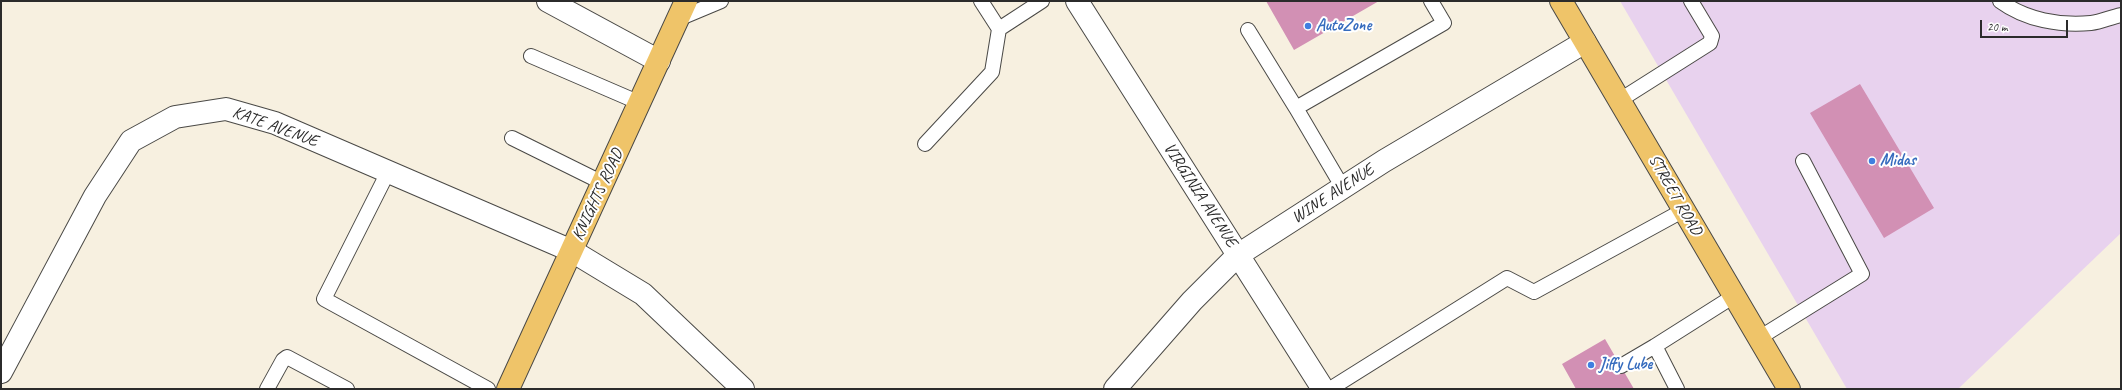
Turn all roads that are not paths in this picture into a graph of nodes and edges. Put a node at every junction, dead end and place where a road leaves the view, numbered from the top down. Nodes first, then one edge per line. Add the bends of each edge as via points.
1 (548, 1) edge
2 (721, 1) edge
3 (981, 1) edge
4 (1042, 1) edge
5 (1077, 1) edge
6 (1431, 1) edge
7 (1561, 1) edge
8 (1691, 1) edge
9 (2000, 1) edge
10 (682, 10) edge
11 (2121, 15) edge
12 (999, 28) junction
13 (1248, 30) dead end
14 (1586, 42) junction
15 (531, 56) dead end
16 (659, 61) junction
17 (1620, 100) junction
18 (640, 103) junction
19 (1296, 108) junction
20 (512, 138) dead end
21 (925, 144) dead end
22 (1803, 161) dead end
23 (388, 172) junction
24 (604, 183) junction
25 (1343, 188) junction
26 (1684, 210) junction
27 (572, 251) junction
28 (1238, 255) junction
29 (1734, 296) junction
30 (1759, 338) junction
31 (1655, 346) junction
32 (1620, 366) dead end
33 (1, 372) edge
34 (267, 389) edge
35 (347, 389) edge
36 (488, 389) edge
37 (508, 389) edge
38 (743, 389) edge
39 (1114, 389) edge
40 (1323, 389) edge
41 (1330, 389) edge
42 (1677, 389) edge
43 (1789, 389) edge

1 - 16 street
2 - 10 lane
3 - 12 lane
4 - 12 lane
5 - 28 street, VIRGINIA AVENUE
6 - 19 lane via 1444,23
7 - 14 main road, STREET ROAD
8 - 17 lane via 1712,36 1710,43
9 - 11 lane via 2012,9 2049,22 2092,23
10 - 16 main road, KNIGHTS ROAD
12 - 21 lane via 992,72
13 - 19 lane
14 - 17 main road, STREET ROAD
14 - 25 street, WINE AVENUE via 1384,161
15 - 18 lane
16 - 18 main road, KNIGHTS ROAD
17 - 26 main road, STREET ROAD
18 - 24 main road, KNIGHTS ROAD
19 - 25 lane
20 - 24 lane
22 - 30 lane via 1862,274
23 - 27 street, KATE AVENUE
23 - 33 street, KATE AVENUE via 275,123 226,109 175,117 131,141 95,196
23 - 36 lane via 324,299
24 - 27 main road, KNIGHTS ROAD
25 - 28 street, WINE AVENUE
26 - 29 main road, STREET ROAD
26 - 41 lane via 1534,292 1507,278
27 - 37 main road, KNIGHTS ROAD
27 - 38 street, KATE AVENUE via 644,294
28 - 39 street, WINE AVENUE via 1192,301
28 - 40 street, VIRGINIA AVENUE
29 - 30 main road, STREET ROAD
29 - 31 lane
30 - 43 main road, STREET ROAD
31 - 32 lane
31 - 42 lane
34 - 35 lane via 287,357

